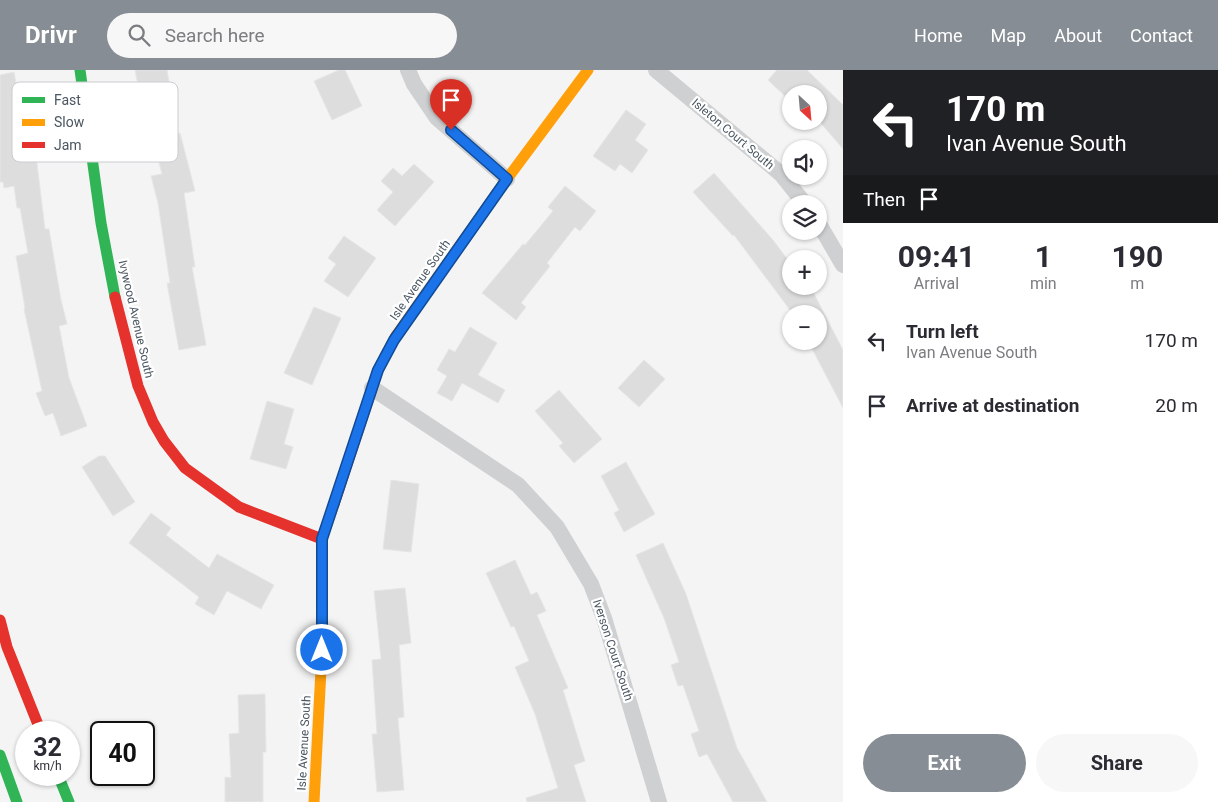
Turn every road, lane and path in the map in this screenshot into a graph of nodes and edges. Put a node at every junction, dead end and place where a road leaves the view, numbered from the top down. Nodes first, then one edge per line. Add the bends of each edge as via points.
1 (408, 70) edge
2 (588, 70) edge
3 (656, 70) edge
4 (93, 162) edge
5 (507, 179) junction
6 (798, 195) edge
7 (827, 238) edge
8 (843, 265) edge
9 (372, 388) junction
10 (322, 539) junction
11 (0, 620) edge
12 (37, 721) edge
13 (0, 755) edge
14 (62, 786) edge
15 (17, 802) edge
16 (69, 802) edge
17 (314, 802) edge
18 (659, 802) edge

1 - 5 street via 437,118
2 - 5 street, Isle Avenue South
3 - 6 street, Isleton Court South via 781,174
4 - 10 street, Ivywood Avenue South via 117,307 138,386 164,441 185,468 239,507
5 - 9 street, Isle Avenue South via 394,340
7 - 8 street
9 - 10 street, Isle Avenue South
9 - 18 street, Iverson Court South via 518,485 557,527 591,584 604,618
10 - 17 street, Isle Avenue South via 322,650
11 - 12 street via 7,647
13 - 15 street
14 - 16 street

